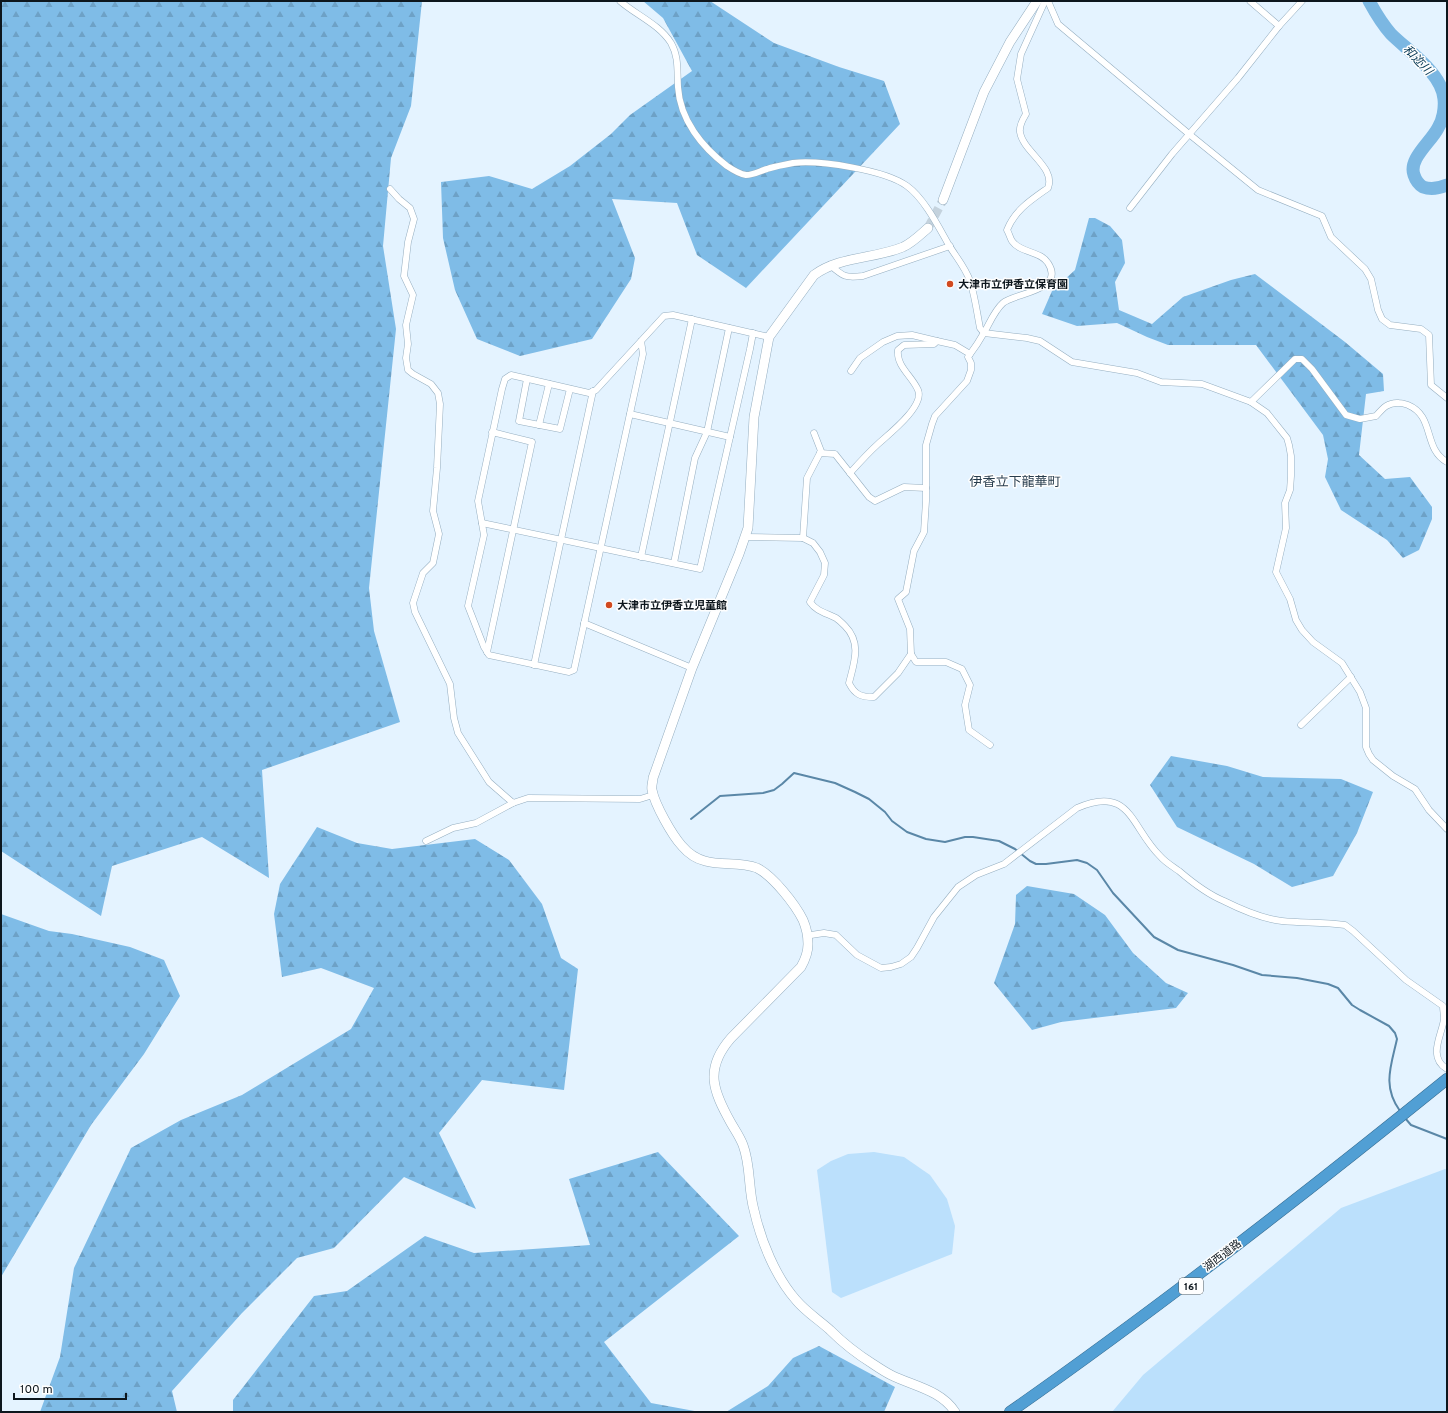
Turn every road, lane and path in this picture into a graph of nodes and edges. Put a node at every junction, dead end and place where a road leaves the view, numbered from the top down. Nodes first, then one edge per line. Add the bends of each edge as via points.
1 (620, 1) edge
2 (1037, 1) edge
3 (1047, 1) edge
4 (1250, 1) edge
5 (1302, 1) edge
6 (1280, 26) junction
7 (1189, 134) junction
8 (390, 189) dead end
9 (943, 200) tunnel mouth
10 (1130, 208) dead end
11 (928, 228) tunnel mouth
12 (950, 246) junction
13 (830, 265) junction
14 (692, 319) junction
15 (729, 328) junction
16 (753, 333) junction
17 (984, 333) junction
18 (769, 337) junction
19 (641, 341) junction
20 (937, 341) junction
21 (970, 354) junction
22 (851, 371) dead end
23 (527, 379) junction
24 (549, 384) junction
25 (570, 389) junction
26 (593, 391) junction
27 (1447, 398) edge
28 (1251, 402) junction
29 (630, 414) junction
30 (670, 423) junction
31 (539, 425) junction
32 (492, 432) junction
33 (707, 432) junction
34 (814, 433) dead end
35 (730, 437) junction
36 (820, 453) junction
37 (1447, 462) edge
38 (850, 473) junction
39 (926, 488) junction
40 (482, 523) junction
41 (513, 530) junction
42 (746, 537) junction
43 (803, 538) junction
44 (561, 540) junction
45 (600, 548) junction
46 (641, 557) junction
47 (674, 563) junction
48 (584, 622) junction
49 (487, 652) junction
50 (911, 654) junction
51 (534, 664) junction
52 (692, 668) junction
53 (1351, 677) junction
54 (1301, 725) dead end
55 (990, 745) dead end
56 (654, 795) junction
57 (513, 803) junction
58 (1447, 829) edge
59 (426, 841) dead end
60 (811, 935) dead end
61 (1447, 1071) edge
62 (1355, 1154) junction
63 (950, 1410) edge
64 (1010, 1412) edge
65 (1023, 1412) edge

1 - 12 street via 661,31 670,42 678,65 679,98 691,129 727,166 747,175 782,165 810,162 866,170 893,179 907,185 917,195
2 - 9 street via 1010,42 984,92
3 - 7 street via 1058,24
3 - 17 street via 1021,54 1017,79 1026,114 1020,125 1020,132 1026,145 1048,174 1050,183 1048,188 1019,210 1007,230 1017,246 1048,261 1052,271 1051,277 1043,286 1003,302
4 - 6 street
5 - 6 street
6 - 7 street
7 - 10 street
7 - 27 street via 1258,190 1322,216 1331,237 1365,269 1371,279 1382,319 1390,325 1421,329 1429,335 1431,384
8 - 57 street via 410,208 414,219 404,276 413,295 406,325 408,370 431,384 438,393 440,404 433,512 439,534 433,563 423,573 413,603 450,684 458,733 489,782
11 - 13 street via 904,247
12 - 13 street via 863,276 850,278 841,275
12 - 17 street via 970,280 980,328
13 - 18 street via 814,275
14 - 15 street
14 - 19 street via 664,316
14 - 30 street
15 - 16 street
15 - 33 street
16 - 18 street
16 - 35 street
17 - 21 street
17 - 28 street via 1040,341 1072,362 1137,373 1161,382 1202,384
18 - 42 street via 754,417
19 - 26 street
19 - 29 street via 643,354
20 - 21 street
20 - 22 street via 912,335 897,336 860,358
20 - 38 street via 934,344 904,345 898,350 900,363 919,392 919,399 891,433
21 - 39 street via 968,357 971,370 967,381 935,416 932,424 926,445
23 - 24 street
23 - 31 street via 518,421
23 - 32 street via 511,375 505,379
24 - 25 street
24 - 31 street
25 - 26 street via 590,393
25 - 31 street via 560,429
26 - 44 street
28 - 37 street via 1294,360 1302,359 1346,415 1360,419 1376,416 1390,403 1402,403 1414,408 1427,424 1433,448 1440,458
28 - 53 street via 1267,412 1287,438 1291,456 1290,490 1285,503 1286,528 1276,572 1302,630 1313,642 1342,663
29 - 30 street
29 - 45 street
30 - 33 street
30 - 46 street
32 - 40 street via 478,501
32 - 41 street via 532,442
33 - 35 street
33 - 47 street via 695,458
34 - 36 street
35 - 47 street via 700,569
36 - 38 street via 835,454
36 - 43 street via 807,478
38 - 39 street via 875,501 904,487
39 - 50 street via 924,532 914,551 906,592 898,599 910,629
40 - 41 street
40 - 49 street via 484,535 468,606
41 - 44 street
41 - 49 street
42 - 43 street
42 - 52 street
43 - 50 street via 813,543 825,562 824,575 810,602 814,608 838,619 856,642 849,683 853,690 862,697 874,697 898,673
44 - 45 street
44 - 51 street
45 - 46 street
45 - 48 street
46 - 47 street
48 - 51 street via 574,670 569,672
48 - 52 street
49 - 51 street via 489,655
50 - 55 street via 916,662 946,662 962,669 970,685 965,705 969,730
52 - 56 street via 653,778
53 - 54 street
53 - 58 street via 1366,708 1366,747 1369,754 1394,776 1415,789 1428,810
56 - 57 street via 640,799 528,798
56 - 63 street via 682,846 704,861 744,864 766,874 778,885 796,910 807,934 806,956 801,967 723,1047 714,1070 714,1082 720,1102 743,1144 748,1160 749,1189 769,1254 783,1282 796,1300 841,1342 890,1375 942,1397
57 - 59 street via 476,823 453,828
60 - 61 street via 836,934 856,955 881,968 901,964 911,957 934,917 958,887 976,875 1004,864 1077,808 1088,803 1114,803 1126,810 1146,841 1160,856 1205,892 1225,902 1280,920 1345,925 1353,930 1406,980 1443,1006 1444,1019 1437,1048 1439,1060
61 - 62 highway, 湖西道路 / 161
62 - 64 highway, 湖西道路 / 161 via 1084,1360
62 - 65 highway, 湖西道路 / 161 via 1248,1244

